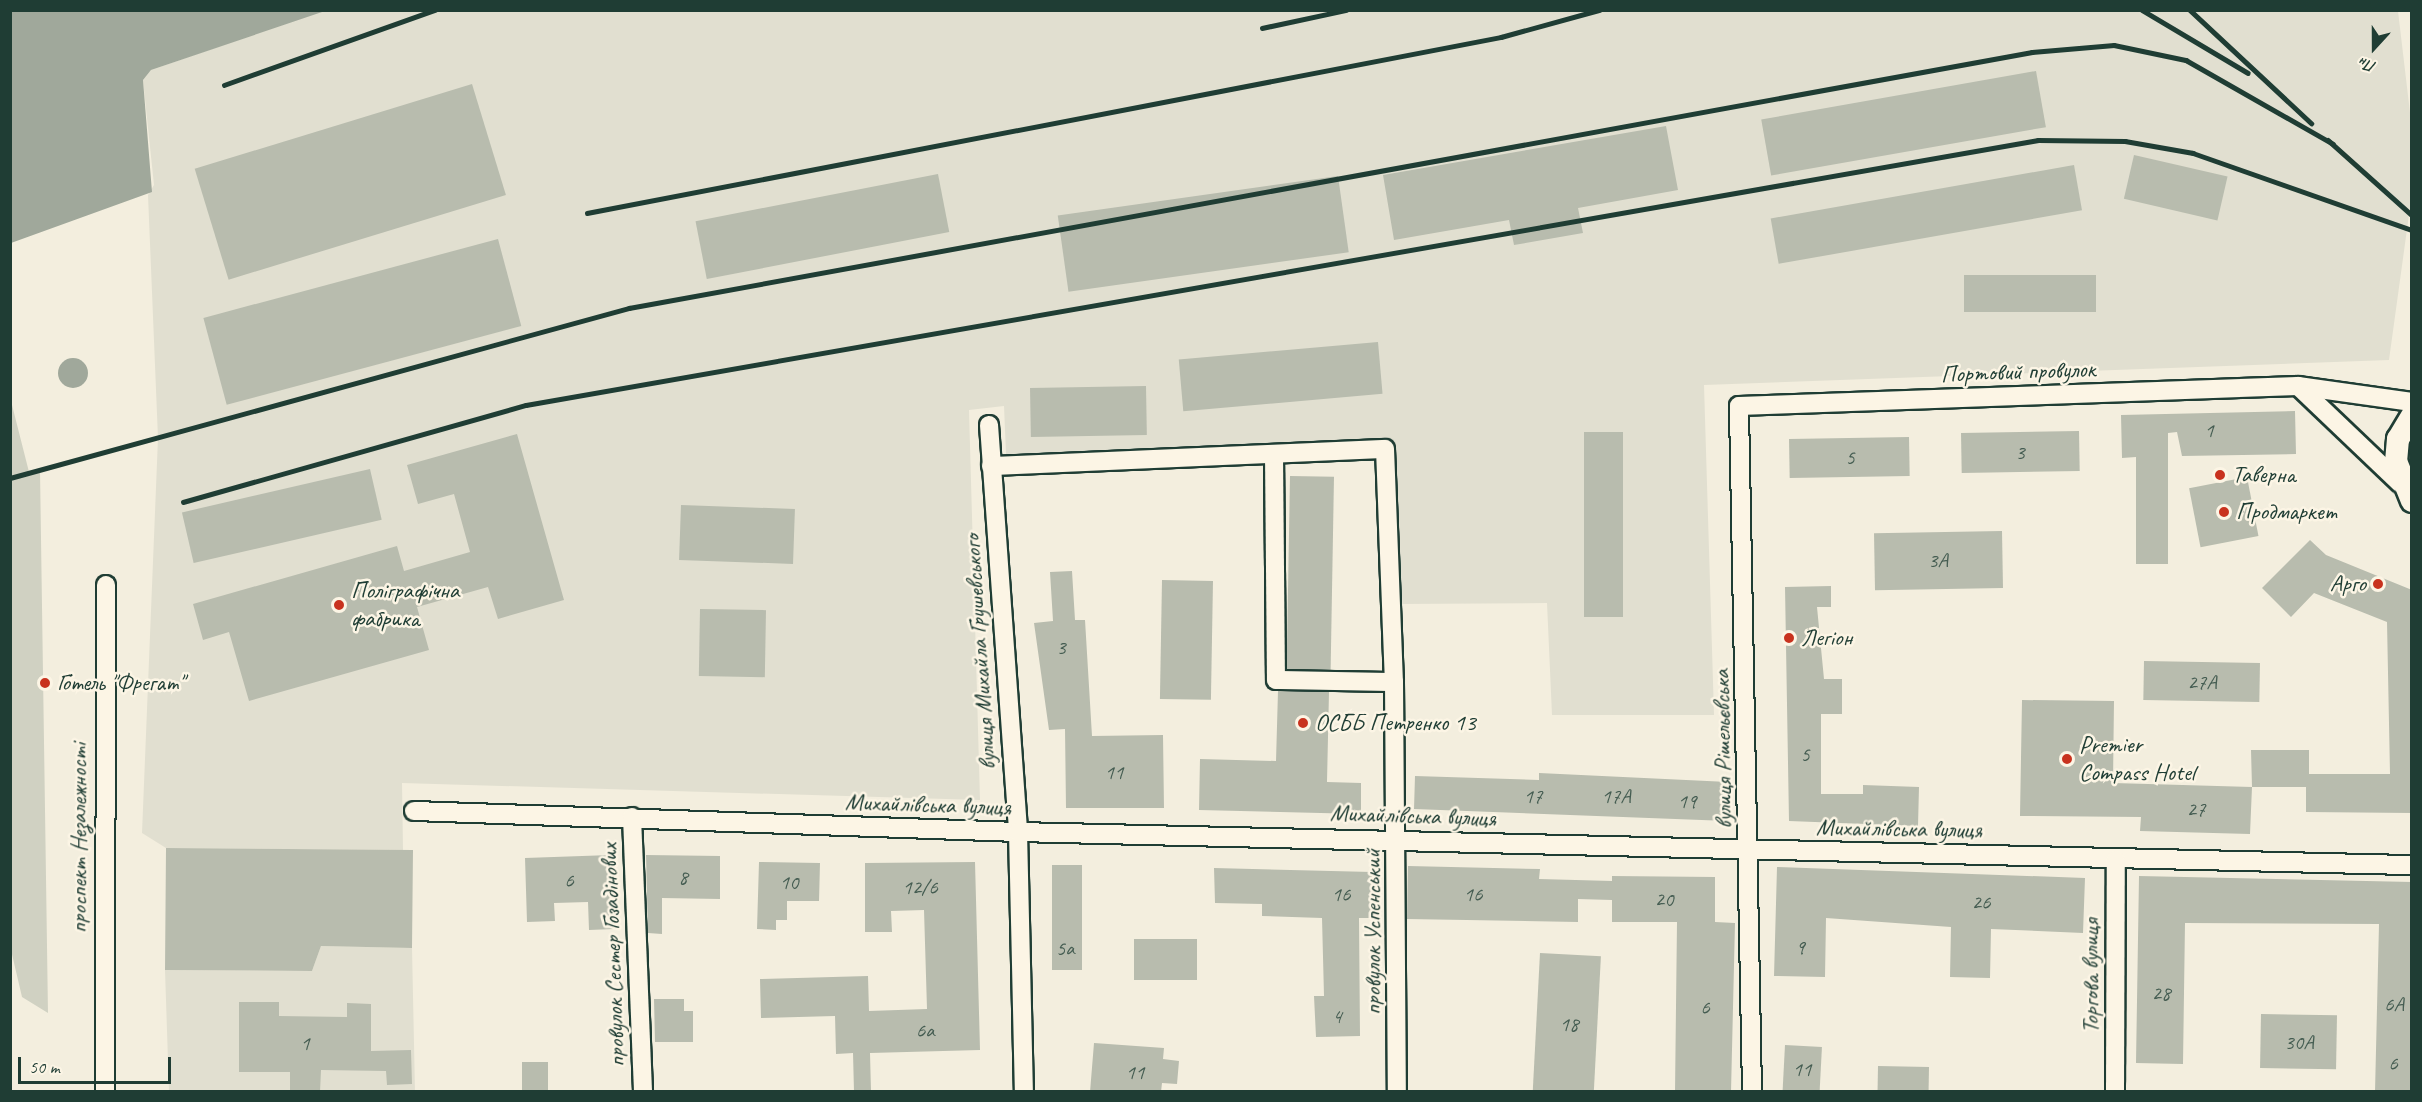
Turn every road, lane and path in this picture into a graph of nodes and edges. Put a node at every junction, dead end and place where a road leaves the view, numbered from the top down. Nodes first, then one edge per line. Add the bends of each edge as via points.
1 (2298, 386) junction
2 (2412, 402) edge
3 (1740, 406) joint
4 (2412, 416) edge
5 (989, 425) dead end
6 (1274, 454) junction
7 (991, 466) junction
8 (2406, 492) edge
9 (106, 585) dead end
10 (1394, 682) junction
11 (414, 811) dead end
12 (632, 818) junction
13 (1018, 832) junction
14 (1397, 839) junction
15 (1749, 851) junction
16 (2116, 860) junction
17 (2412, 865) edge
18 (105, 1092) edge
19 (643, 1092) edge
20 (1024, 1092) edge
21 (1398, 1092) edge
22 (1752, 1092) edge
23 (2115, 1092) edge

1 - 2 street, Портовий провулок
1 - 3 street, Портовий провулок
1 - 8 street
3 - 15 street, вулиця Рішельєвська
4 - 8 street via 2398,439
5 - 7 street, вулиця Михайла Грушевського
6 - 7 street
6 - 10 street via 1276,680
6 - 10 street, провулок Успенський via 1385,449
7 - 13 street, вулиця Михайла Грушевського
9 - 18 street, проспект Незалежності
10 - 14 street, провулок Успенський
11 - 12 street, Михайлівська вулиця
12 - 13 street, Михайлівська вулиця
12 - 19 street, провулок Сестер Гозадінових
13 - 14 street, Михайлівська вулиця
13 - 20 street, вулиця Михайла Грушевського
14 - 15 street, Михайлівська вулиця
14 - 21 street, провулок Успенський
15 - 16 street, Михайлівська вулиця
15 - 22 street, вулиця Рішельєвська
16 - 17 street, Михайлівська вулиця
16 - 23 street, Торгова вулиця

